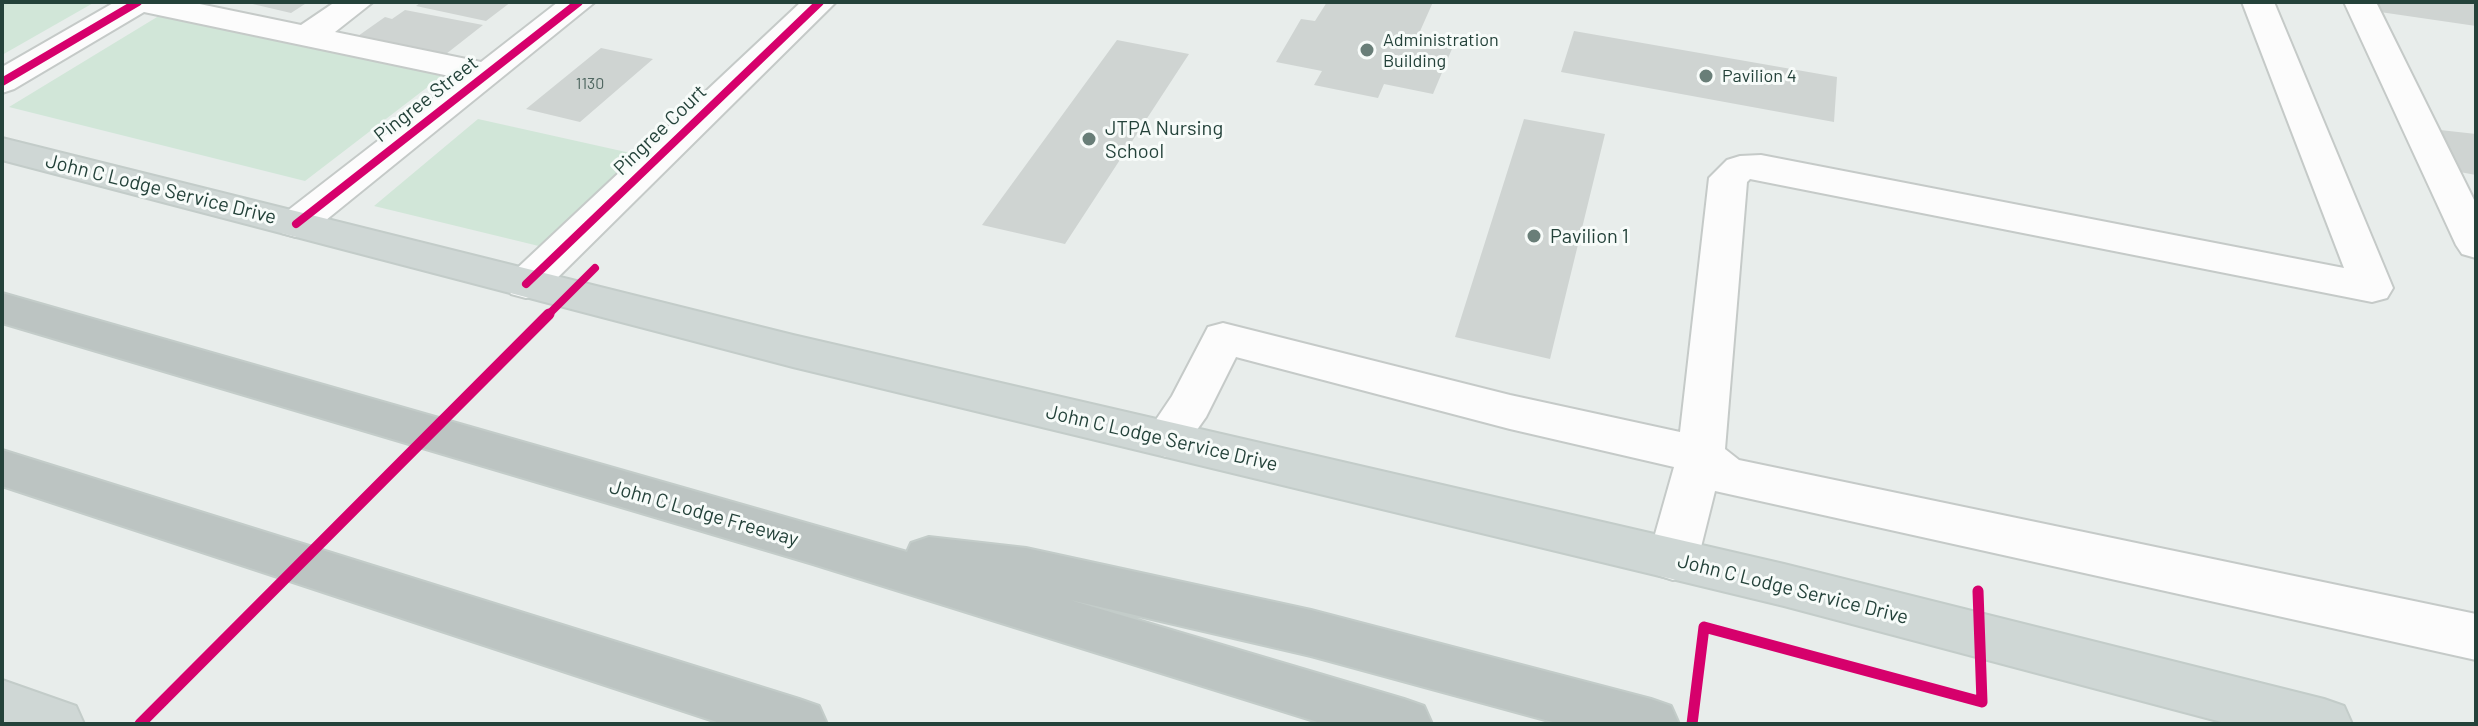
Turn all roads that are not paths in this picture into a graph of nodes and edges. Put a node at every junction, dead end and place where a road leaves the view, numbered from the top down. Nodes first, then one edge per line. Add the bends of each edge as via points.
1 (140, 2) edge
2 (357, 2) edge
3 (579, 2) edge
4 (820, 2) edge
5 (2258, 2) edge
6 (2360, 2) edge
7 (307, 36) junction
8 (488, 74) junction
9 (2, 82) edge
10 (2, 149) edge
11 (296, 224) junction
12 (2476, 245) edge
13 (526, 284) junction
14 (2, 308) edge
15 (1166, 439) junction
16 (1701, 455) junction
17 (2, 468) edge
18 (813, 544) junction
19 (1673, 559) junction
20 (2476, 637) edge
21 (2, 704) edge
22 (56, 724) edge
23 (799, 724) edge
24 (1404, 724) edge
25 (1651, 724) edge
26 (2324, 724) edge

1 - 7 street
1 - 9 street
2 - 7 street
3 - 8 street, Pingree Street
4 - 13 street, Pingree Court
5 - 16 street via 2372,288 1761,167 1740,168 1728,178
6 - 12 street
7 - 8 street
8 - 11 street, Pingree Street
10 - 11 main road, John C Lodge Service Drive
11 - 13 main road, John C Lodge Service Drive
13 - 15 main road, John C Lodge Service Drive
14 - 18 highway, John C Lodge Freeway
15 - 16 street via 1190,405 1223,338
15 - 19 main road, John C Lodge Service Drive
16 - 19 street
16 - 20 street via 1725,476
17 - 23 highway
18 - 24 highway, John C Lodge Freeway
18 - 25 highway via 1026,569 1311,633
19 - 26 main road, John C Lodge Service Drive
21 - 22 main road

